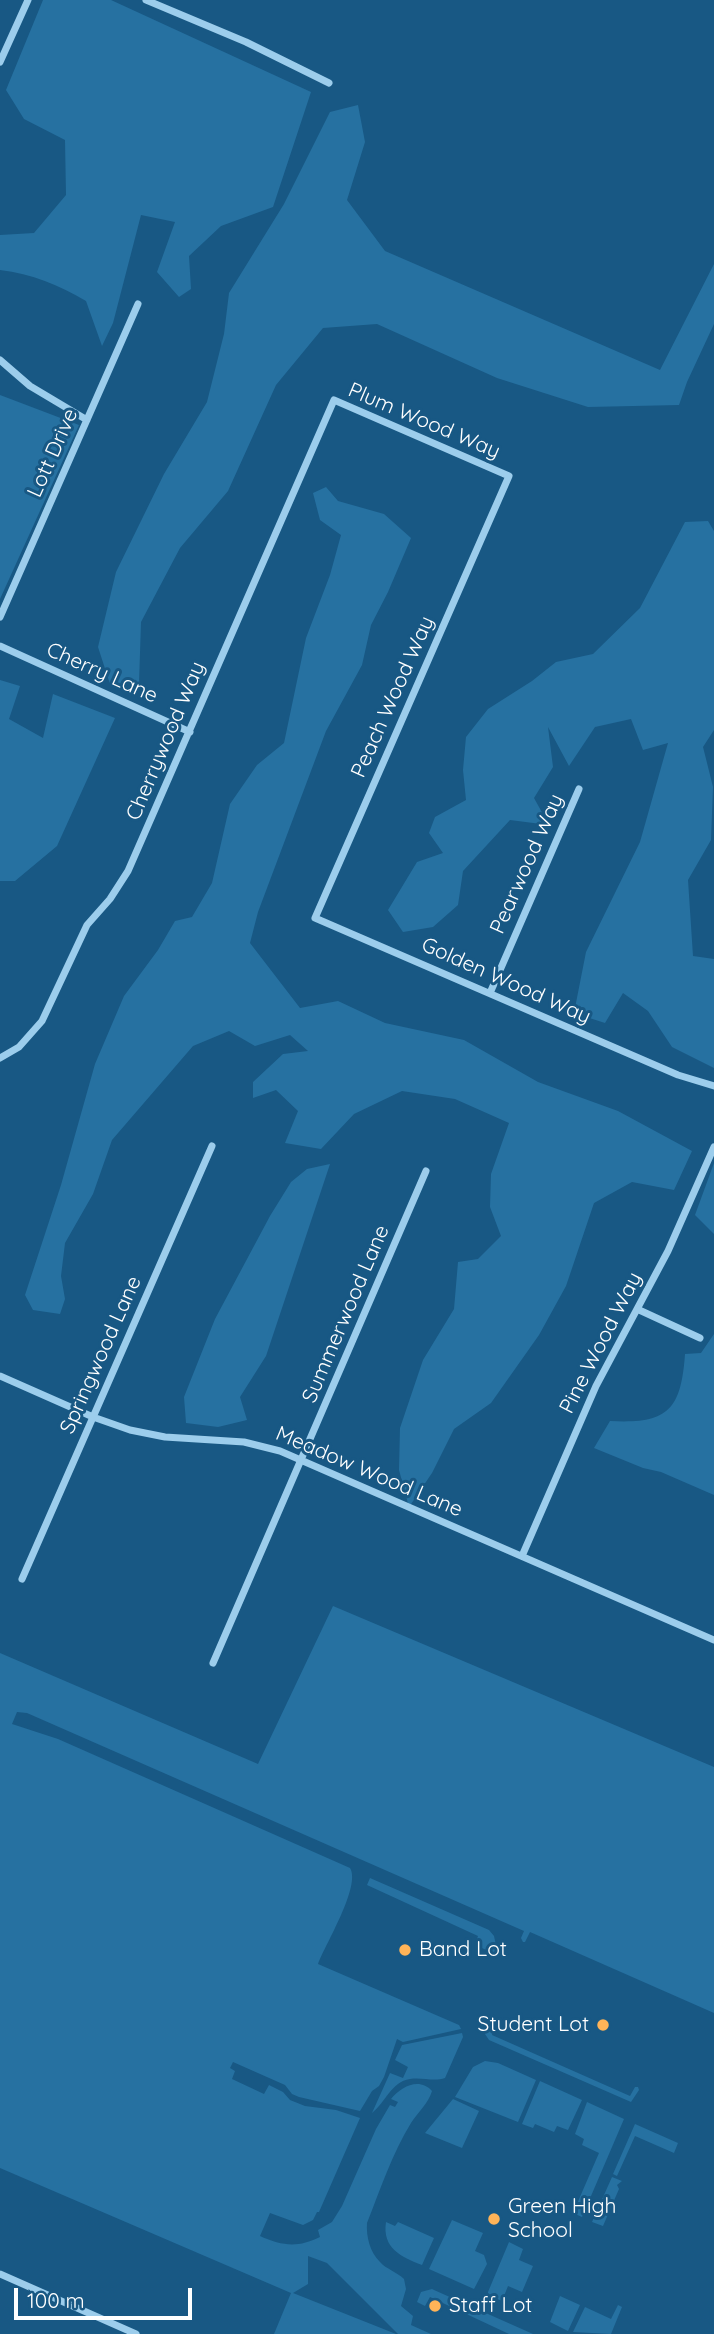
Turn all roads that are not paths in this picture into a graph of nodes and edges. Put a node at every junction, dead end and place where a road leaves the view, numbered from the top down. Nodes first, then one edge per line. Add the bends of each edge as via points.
1 (28, 0) edge
2 (146, 0) edge
3 (0, 62) edge
4 (329, 83) dead end
5 (138, 304) dead end
6 (0, 360) edge
7 (328, 414) joint
8 (87, 420) junction
9 (490, 520) joint
10 (0, 617) edge
11 (0, 646) edge
12 (190, 732) junction
13 (579, 789) dead end
14 (328, 888) joint
15 (490, 993) junction
16 (0, 1058) edge
17 (714, 1086) edge
18 (212, 1146) dead end
19 (714, 1147) edge
20 (426, 1171) dead end
21 (637, 1309) junction
22 (700, 1338) dead end
23 (0, 1376) edge
24 (93, 1417) junction
25 (302, 1460) junction
26 (522, 1556) junction
27 (22, 1579) dead end
28 (714, 1640) edge
29 (213, 1663) dead end
30 (0, 2274) edge
31 (136, 2334) edge

1 - 3 street
2 - 4 street
5 - 8 street, Lott Drive
6 - 8 street via 30,386
7 - 9 street, Plum Wood Way via 334,400 509,477
7 - 12 street, Cherrywood Way
8 - 10 street, Lott Drive
9 - 14 street, Peach Wood Way
11 - 12 street, Cherry Lane
12 - 16 street, Cherrywood Way via 128,871 87,925 42,1021 19,1047
13 - 15 street, Pearwood Way
14 - 15 street, Golden Wood Way via 315,918
15 - 17 street, Golden Wood Way via 678,1075
18 - 24 street, Springwood Lane
19 - 21 street, Pine Wood Way
20 - 25 street, Summerwood Lane
21 - 22 street
21 - 26 street, Pine Wood Way via 596,1386
23 - 24 street, Meadow Wood Lane
24 - 25 street, Meadow Wood Lane via 158,1436 268,1447
24 - 27 street, Springwood Lane
25 - 26 street, Meadow Wood Lane
25 - 29 street, Summerwood Lane
26 - 28 street, Meadow Wood Lane
30 - 31 street

